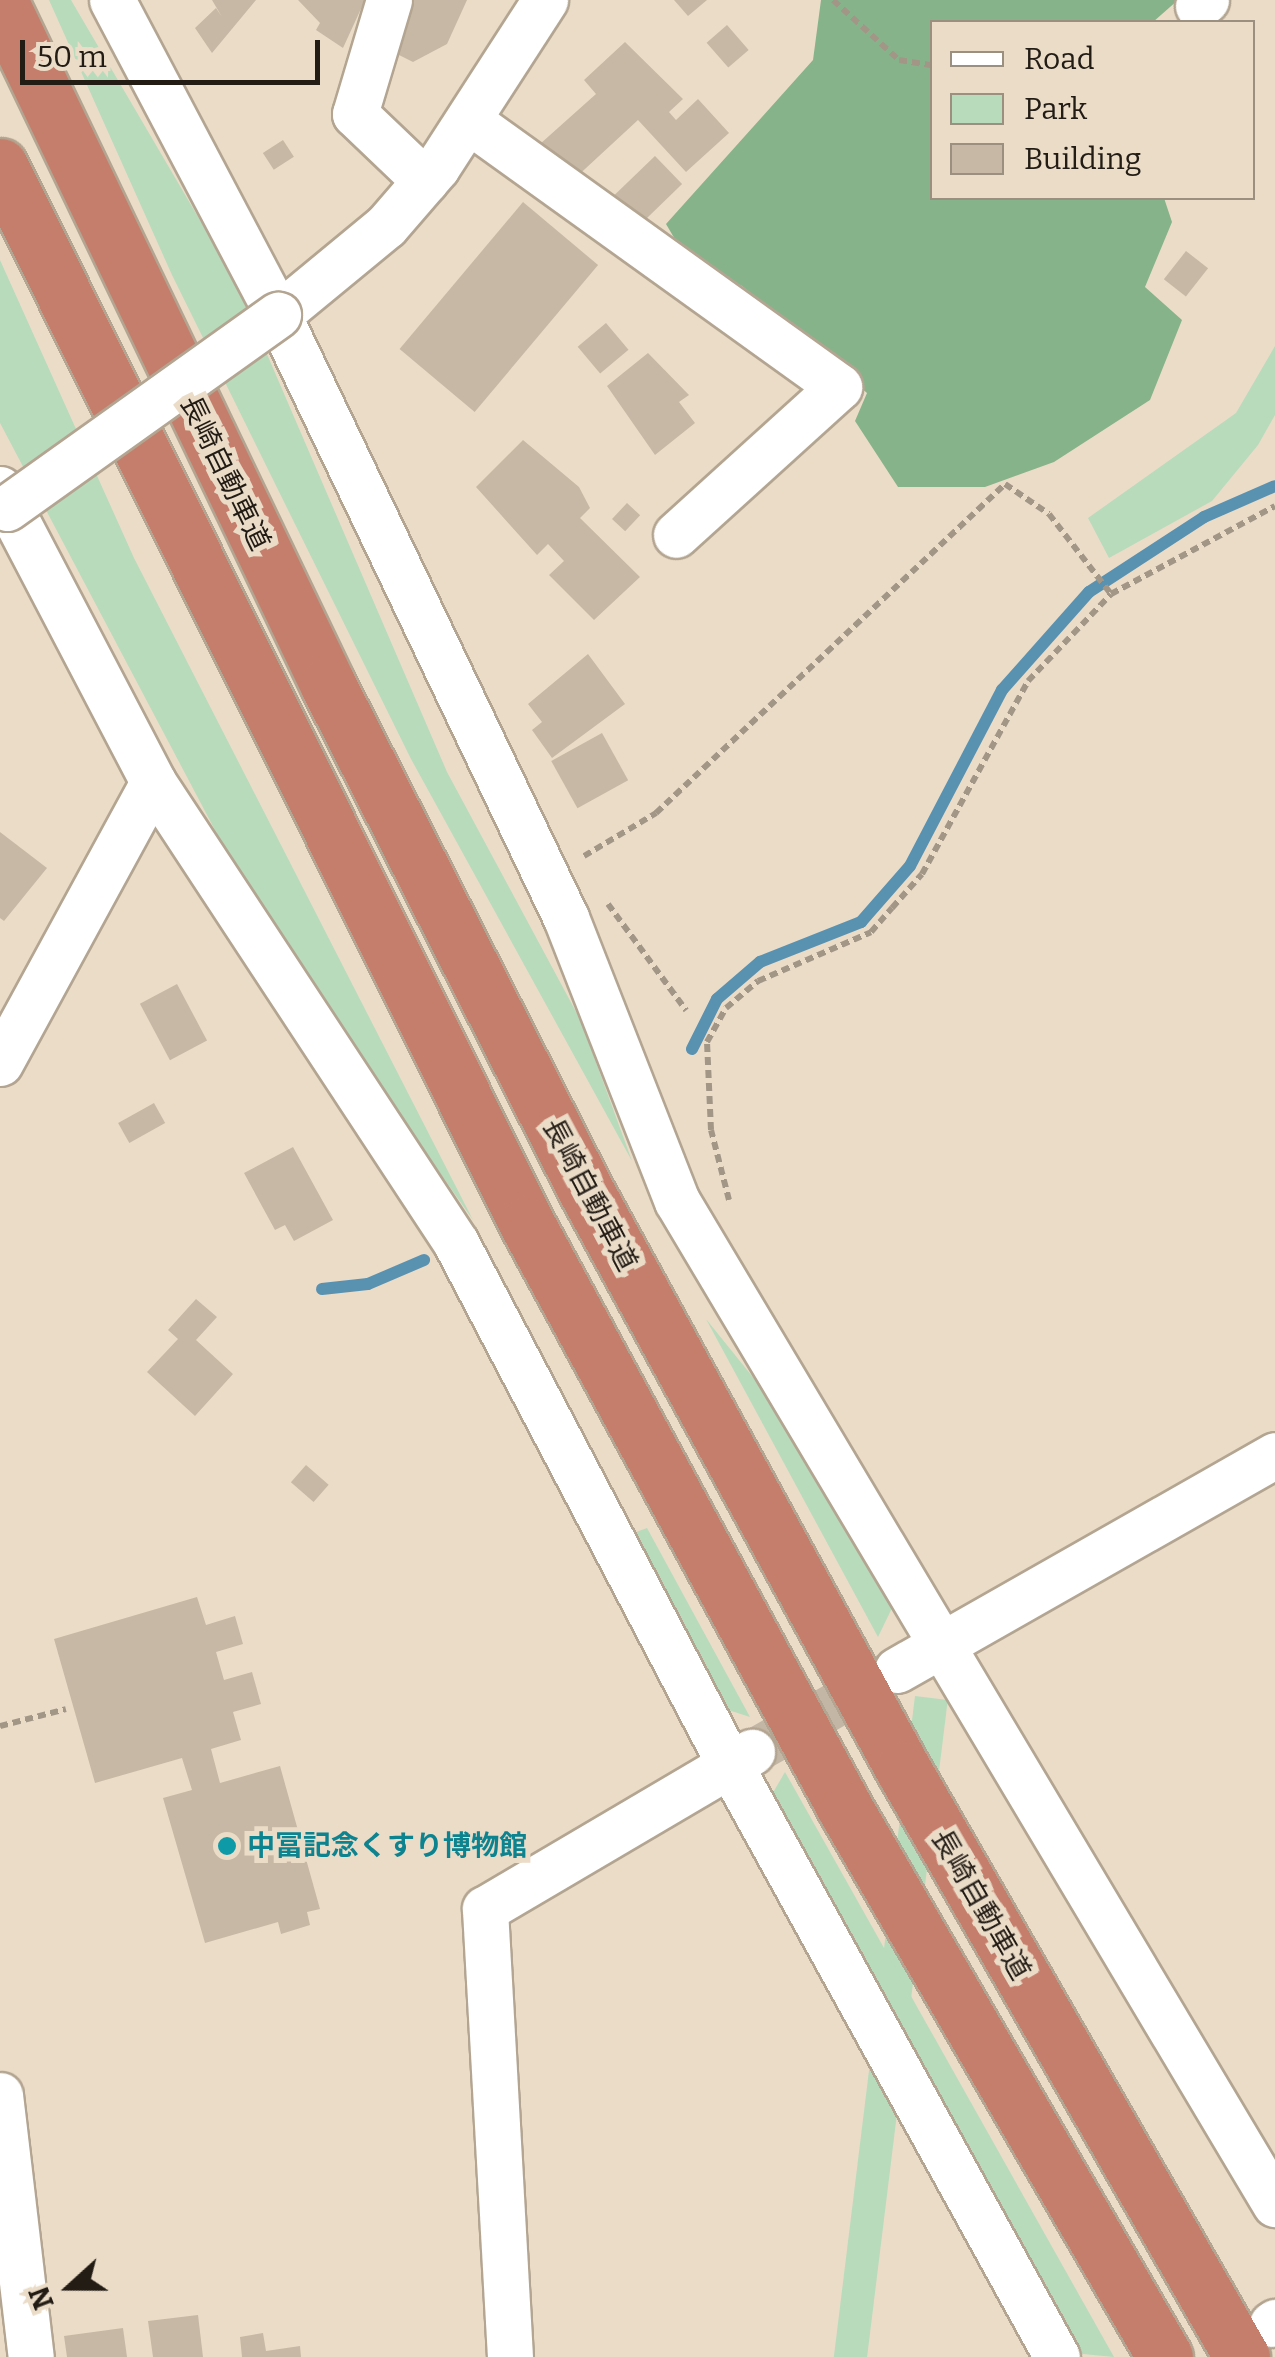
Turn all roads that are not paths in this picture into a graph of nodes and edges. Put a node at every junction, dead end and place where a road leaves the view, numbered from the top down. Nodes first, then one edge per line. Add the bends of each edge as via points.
1 (112, 0) edge
2 (389, 0) edge
3 (544, 0) edge
4 (0, 1) edge
5 (472, 123) junction
6 (0, 166) edge
7 (425, 181) junction
8 (278, 315) junction
9 (2, 504) edge
10 (676, 535) dead end
11 (153, 782) junction
12 (0, 1063) edge
13 (1275, 1455) edge
14 (944, 1644) junction
15 (897, 1670) tunnel mouth
16 (742, 1760) junction
17 (0, 2095) edge
18 (1275, 2204) edge
19 (1263, 2334) edge
20 (31, 2357) edge
21 (510, 2357) edge
22 (1058, 2357) edge
23 (1164, 2357) edge

1 - 8 street
2 - 7 street via 355,114
3 - 5 street
4 - 19 highway, 長崎自動車道 via 328,685 585,1189 903,1769
5 - 7 street
5 - 10 street via 840,387
6 - 23 highway via 527,1224 846,1810
7 - 8 street
8 - 9 street, bridge
8 - 14 street via 566,918 677,1201
9 - 11 street
11 - 12 street
11 - 16 street via 456,1243
13 - 14 street
14 - 15 street
14 - 18 street
16 - 21 street via 485,1909
16 - 22 street
17 - 20 street

